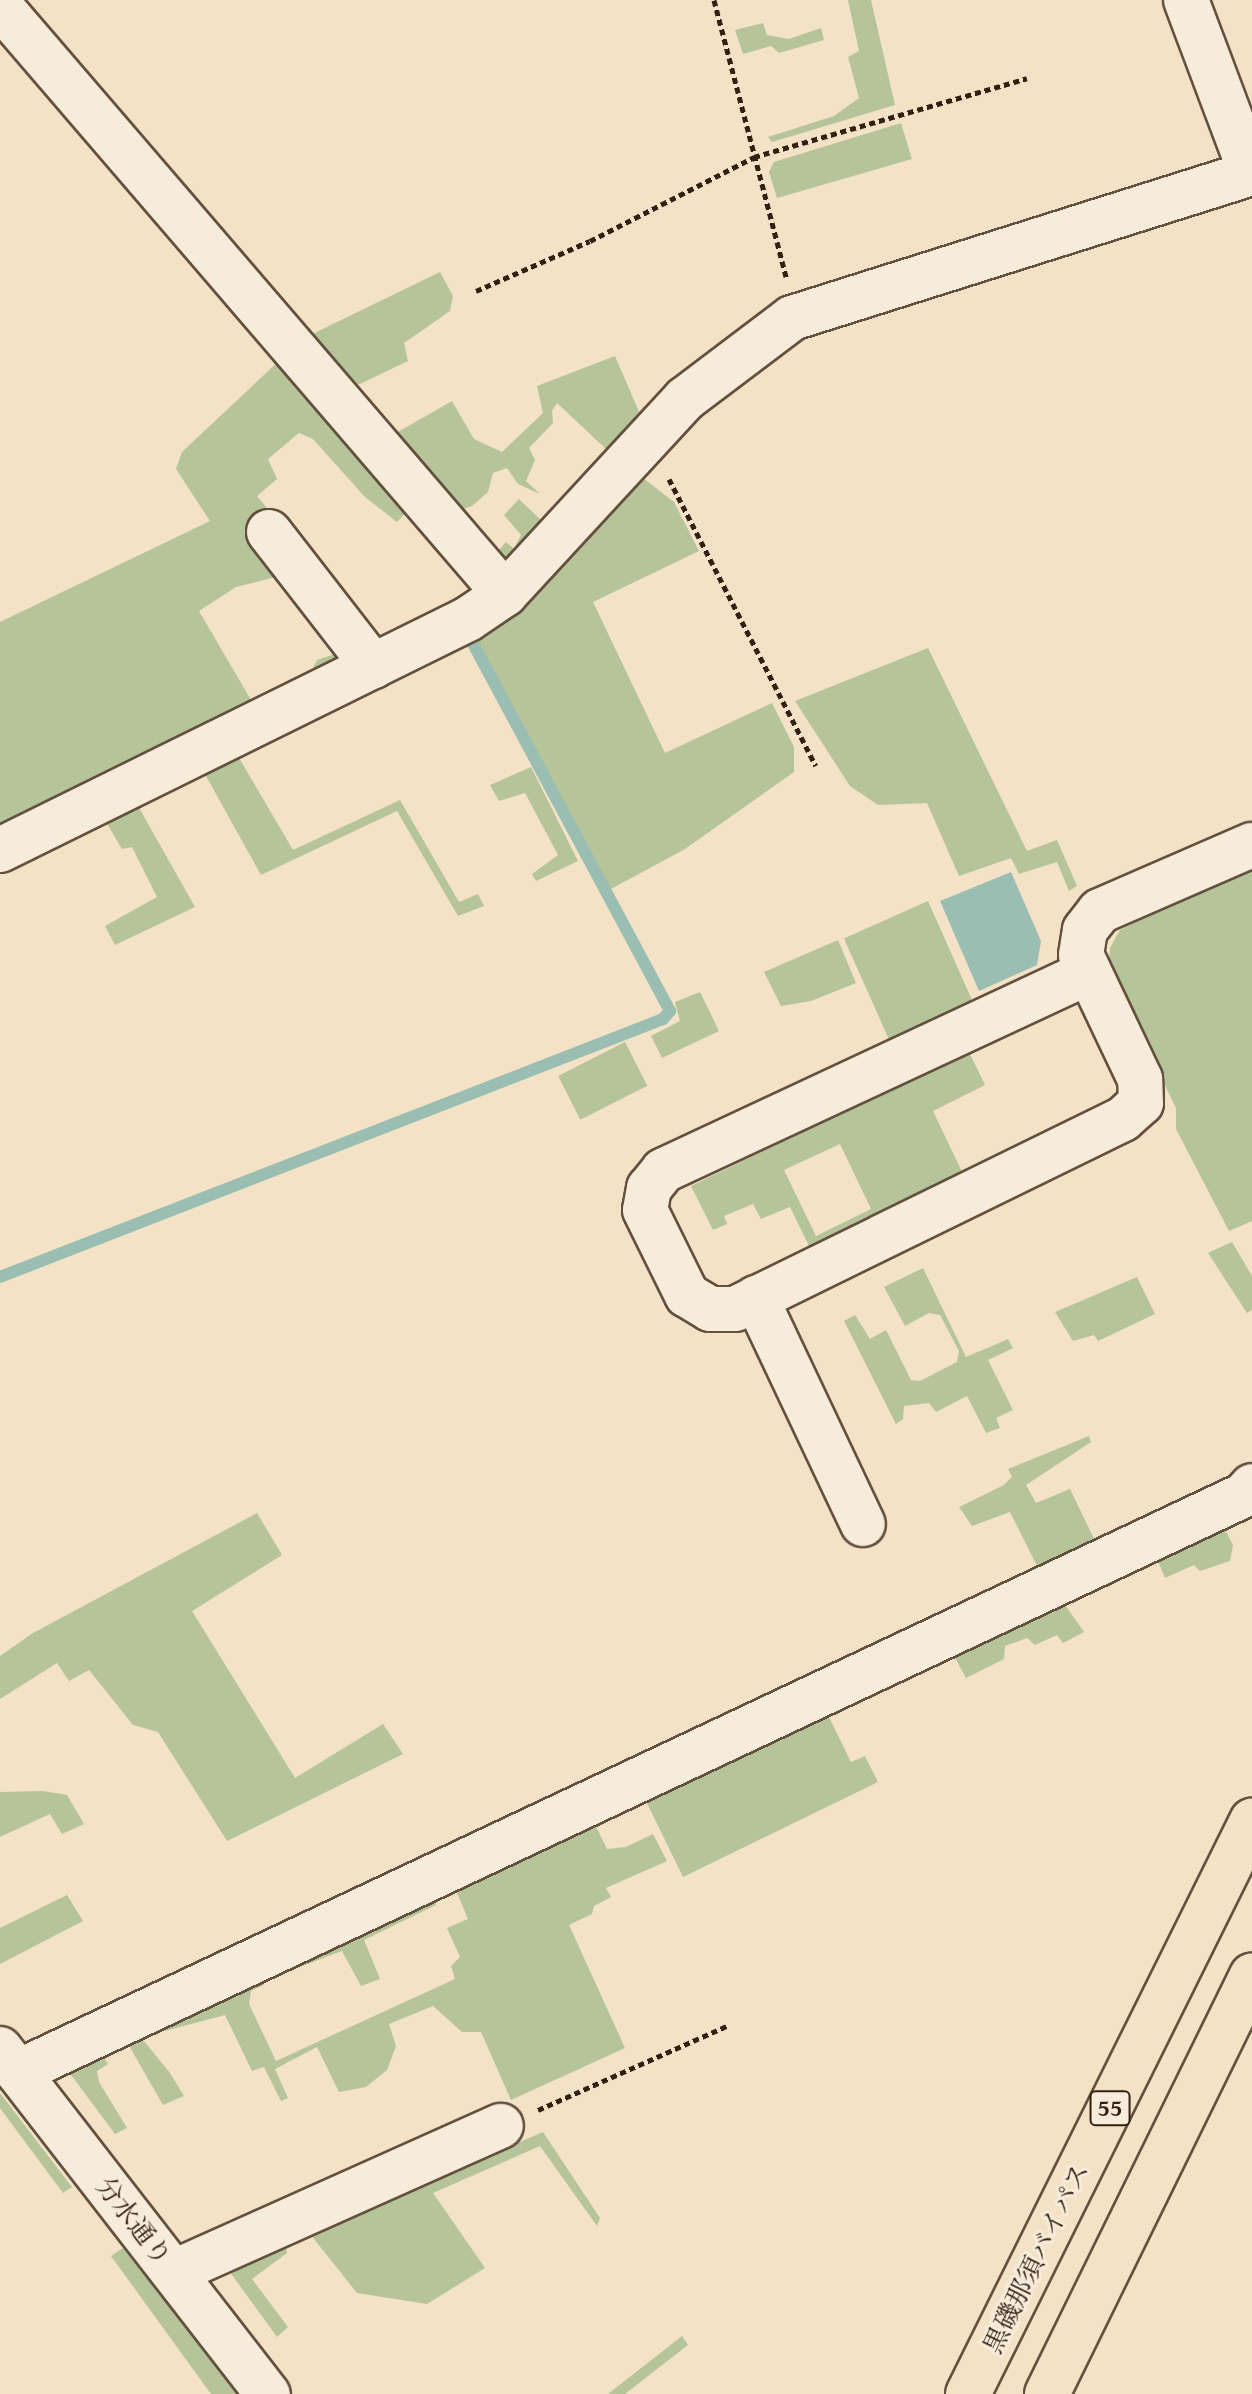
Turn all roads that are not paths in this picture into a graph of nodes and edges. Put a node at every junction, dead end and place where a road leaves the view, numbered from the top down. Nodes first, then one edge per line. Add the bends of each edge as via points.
1 (1186, 0) edge
2 (0, 6) edge
3 (1251, 173) edge
4 (269, 532) dead end
5 (505, 594) junction
6 (373, 666) junction
7 (1252, 845) edge
8 (0, 850) edge
9 (1089, 972) junction
10 (756, 1298) junction
11 (1252, 1486) edge
12 (863, 1524) dead end
13 (1252, 1821) edge
14 (1252, 1976) edge
15 (9, 2060) edge
16 (501, 2126) road end
17 (174, 2272) junction
18 (268, 2394) edge
19 (968, 2394) edge
20 (1047, 2394) edge

1 - 3 street
2 - 5 street
3 - 5 street via 797,317 685,399
4 - 6 street
5 - 6 street via 468,619
6 - 8 street
7 - 9 street via 1100,911 1085,930 1081,955
9 - 10 street via 1140,1079 1141,1103 1123,1119
9 - 10 street via 663,1171 649,1188 645,1210 687,1295 710,1309 735,1309
10 - 12 street
11 - 15 street via 1244,1495
13 - 19 main road, 黒磯那須バイパス / 55
14 - 20 main road
15 - 17 street, 分水通り
16 - 17 street
17 - 18 street, 分水通り

